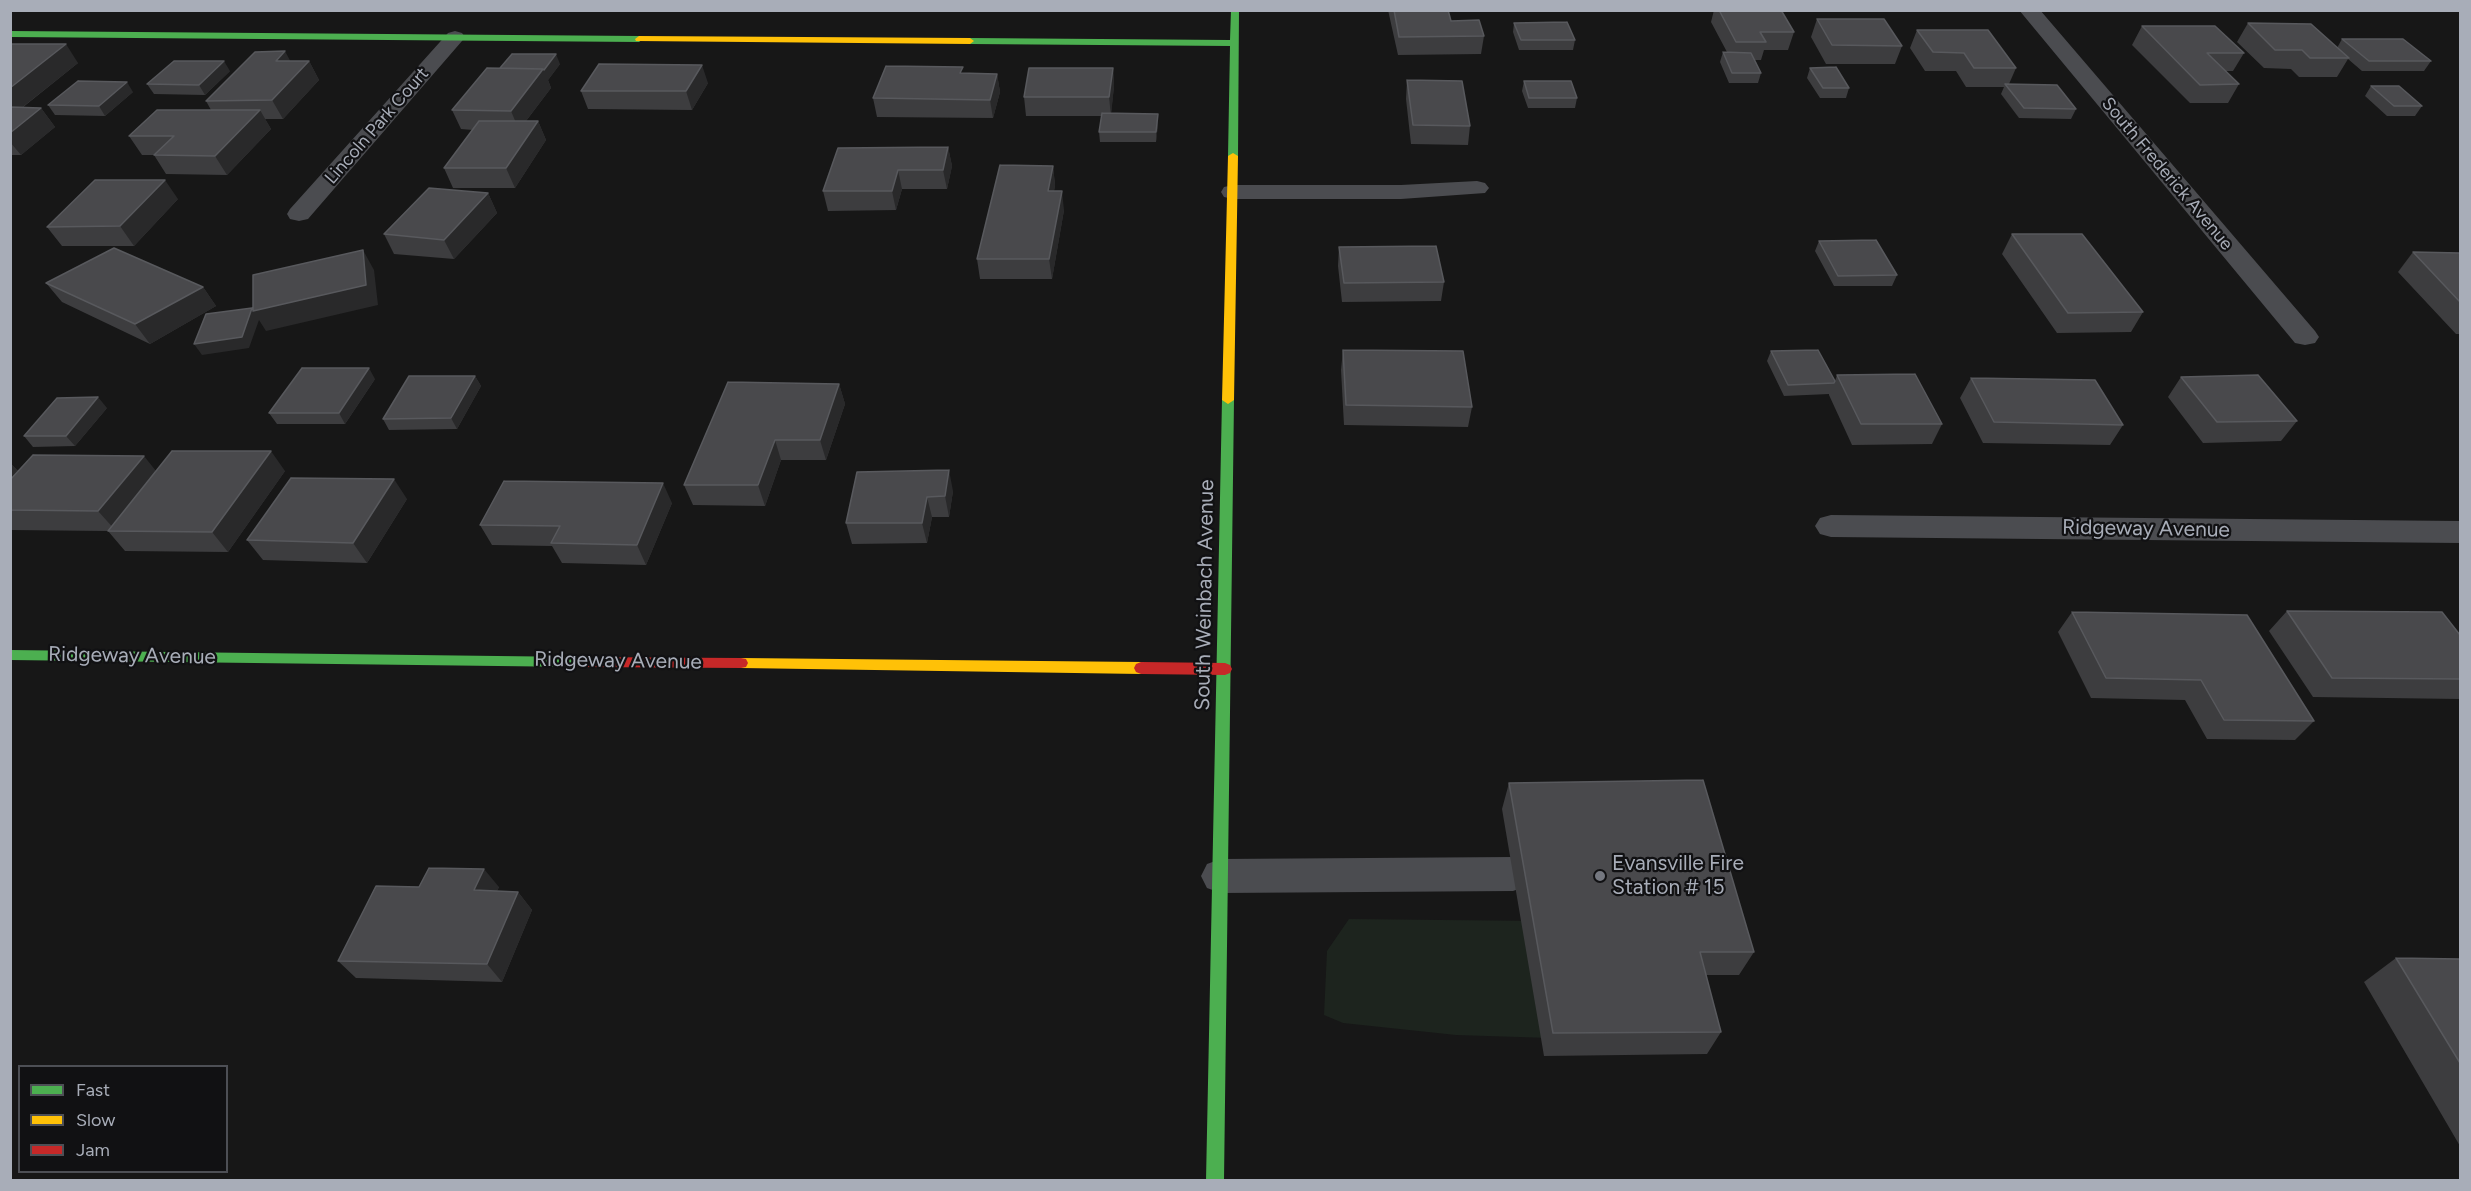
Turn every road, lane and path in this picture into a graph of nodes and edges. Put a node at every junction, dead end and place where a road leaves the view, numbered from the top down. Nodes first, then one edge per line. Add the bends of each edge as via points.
1 (1236, 10) edge
2 (2028, 10) edge
3 (10, 34) edge
4 (455, 37) junction
5 (1235, 43) junction
6 (1477, 188) dead end
7 (1233, 192) junction
8 (299, 214) dead end
9 (2305, 337) dead end
10 (1831, 526) dead end
11 (2460, 532) edge
12 (10, 655) edge
13 (1225, 669) junction
14 (1513, 874) dead end
15 (1221, 876) junction
16 (1215, 1180) edge

1 - 5 street, South Weinbach Avenue
2 - 9 street, South Frederick Avenue
3 - 4 street
4 - 5 street
4 - 8 street, Lincoln Park Court
5 - 7 street, South Weinbach Avenue
6 - 7 street
7 - 13 street, South Weinbach Avenue
10 - 11 street, Ridgeway Avenue
12 - 13 street, Ridgeway Avenue
13 - 15 street, South Weinbach Avenue
14 - 15 street
15 - 16 street, South Weinbach Avenue

